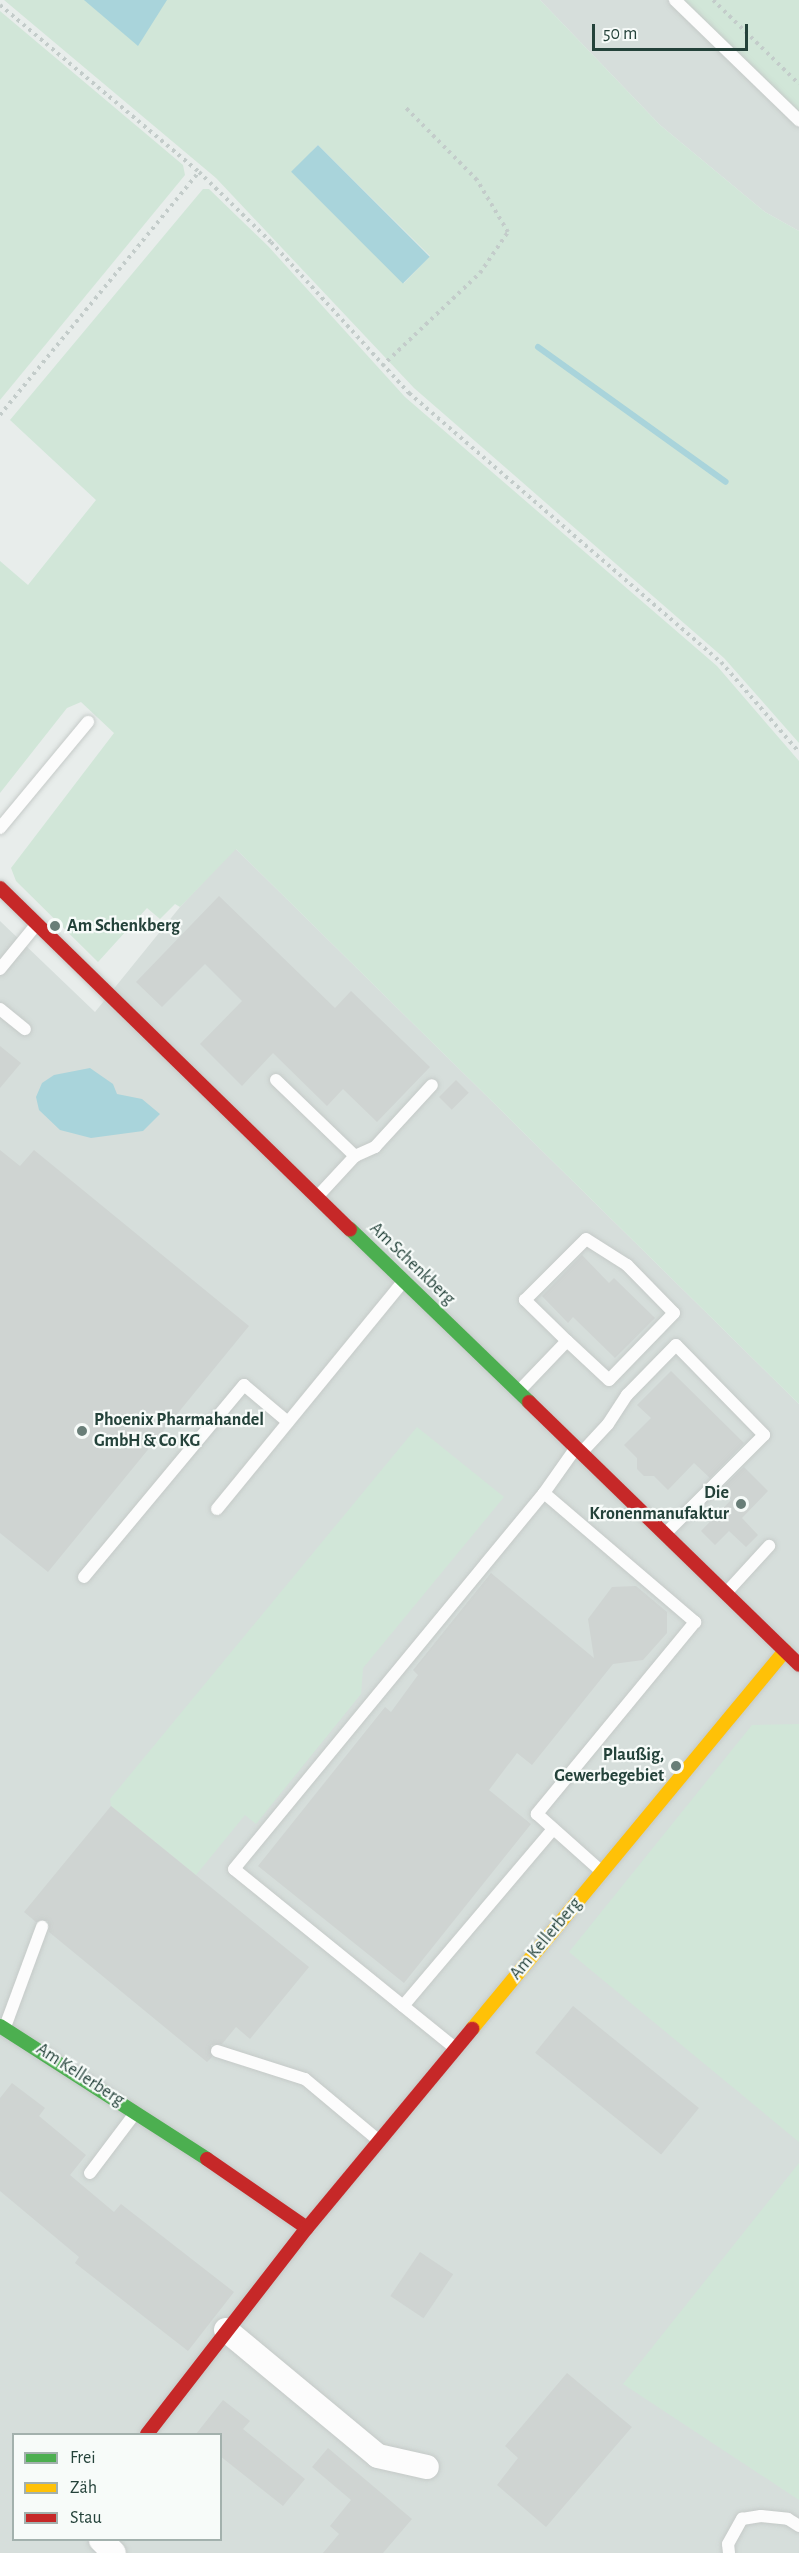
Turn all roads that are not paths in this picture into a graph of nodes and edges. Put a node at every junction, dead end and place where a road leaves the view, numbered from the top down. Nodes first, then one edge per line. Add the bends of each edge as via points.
1 (675, 0) edge
2 (799, 120) edge
3 (88, 722) dead end
4 (0, 828) edge
5 (0, 888) edge
6 (37, 924) junction
7 (0, 969) edge
8 (0, 1009) edge
9 (25, 1029) dead end
10 (276, 1080) dead end
11 (432, 1085) dead end
12 (354, 1156) junction
13 (317, 1196) junction
14 (404, 1281) junction
15 (567, 1341) junction
16 (518, 1392) junction
17 (288, 1422) junction
18 (578, 1450) junction
19 (544, 1493) junction
20 (217, 1509) dead end
21 (665, 1534) junction
22 (769, 1546) dead end
23 (84, 1576) dead end
24 (726, 1594) junction
25 (794, 1656) edge
26 (553, 1829) junction
27 (602, 1871) junction
28 (42, 1927) dead end
29 (403, 2006) junction
30 (2, 2031) edge
31 (455, 2048) junction
32 (217, 2051) dead end
33 (136, 2111) junction
34 (379, 2141) junction
35 (90, 2173) dead end
36 (307, 2228) junction
37 (226, 2330) junction
38 (148, 2433) edge
39 (427, 2467) dead end
40 (799, 2526) edge
41 (102, 2541) edge
42 (114, 2553) edge
43 (729, 2553) edge

1 - 2 lane
3 - 4 lane
5 - 6 street, Am Schenkberg
6 - 7 lane
6 - 13 street, Am Schenkberg
8 - 9 lane
10 - 12 lane
11 - 12 lane via 375,1147
12 - 13 lane
13 - 14 street, Am Schenkberg
14 - 16 street, Am Schenkberg
14 - 17 lane
15 - 15 lane via 525,1300 586,1239 627,1265 674,1313 609,1380
15 - 16 lane
16 - 18 street, Am Schenkberg
17 - 20 lane
17 - 23 lane via 244,1385
18 - 19 lane
18 - 21 street, Am Schenkberg
18 - 21 lane via 608,1425 627,1395 676,1345 764,1435
19 - 26 lane via 695,1622 537,1814
19 - 29 lane via 234,1869
21 - 24 street, Am Schenkberg
22 - 24 lane
24 - 25 street, Am Schenkberg
25 - 27 street, Am Kellerberg
26 - 27 lane
26 - 29 lane
27 - 31 street, Am Kellerberg
28 - 30 lane
29 - 31 lane
30 - 33 street, Am Kellerberg
31 - 34 street, Am Kellerberg
32 - 34 lane via 305,2079
33 - 35 lane
33 - 36 street, Am Kellerberg
34 - 36 street, Am Kellerberg
36 - 37 street, Am Kellerberg
37 - 38 street, Am Kellerberg
37 - 39 street via 378,2456
40 - 43 lane via 779,2518 742,2519 728,2544
41 - 42 street

